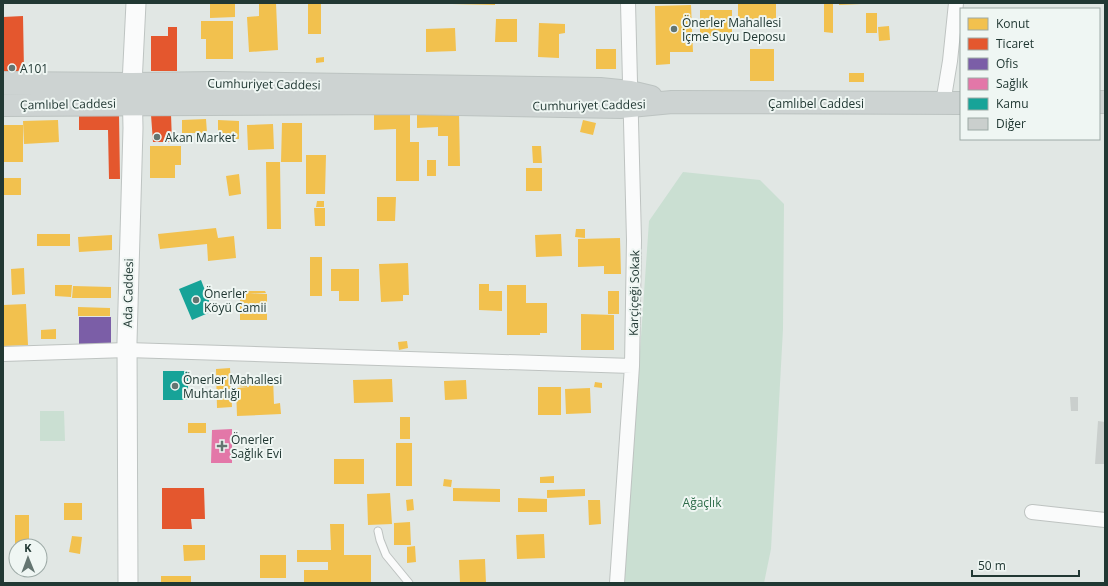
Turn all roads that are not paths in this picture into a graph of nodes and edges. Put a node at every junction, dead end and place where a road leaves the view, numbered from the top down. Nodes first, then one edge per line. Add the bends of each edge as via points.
1 (136, 3) edge
2 (628, 3) edge
3 (956, 3) edge
4 (3, 83) edge
5 (132, 94) junction
6 (631, 99) junction
7 (672, 102) joint
8 (952, 103) edge
9 (3, 105) edge
10 (127, 350) junction
11 (3, 354) edge
12 (632, 366) junction
13 (1032, 512) dead end
14 (1105, 520) edge
15 (378, 531) dead end
16 (128, 583) edge
17 (410, 583) edge
18 (617, 583) edge

1 - 5 main road, Ada Caddesi
2 - 6 street, Karçiçeği Sokak
3 - 8 street via 950,61
4 - 5 main road, Çamlıbel Caddesi
5 - 6 main road, Cumhuriyet Caddesi via 404,103
5 - 9 main road, Çamlıbel Caddesi
5 - 10 main road, Ada Caddesi
6 - 7 main road, Cumhuriyet Caddesi
6 - 12 street, Karçiçeği Sokak via 634,240
7 - 8 main road, Çamlıbel Caddesi
10 - 11 street
10 - 12 street
10 - 16 main road, Ada Caddesi
12 - 18 street, Karçiçeği Sokak
13 - 14 street
15 - 17 lane via 386,555

